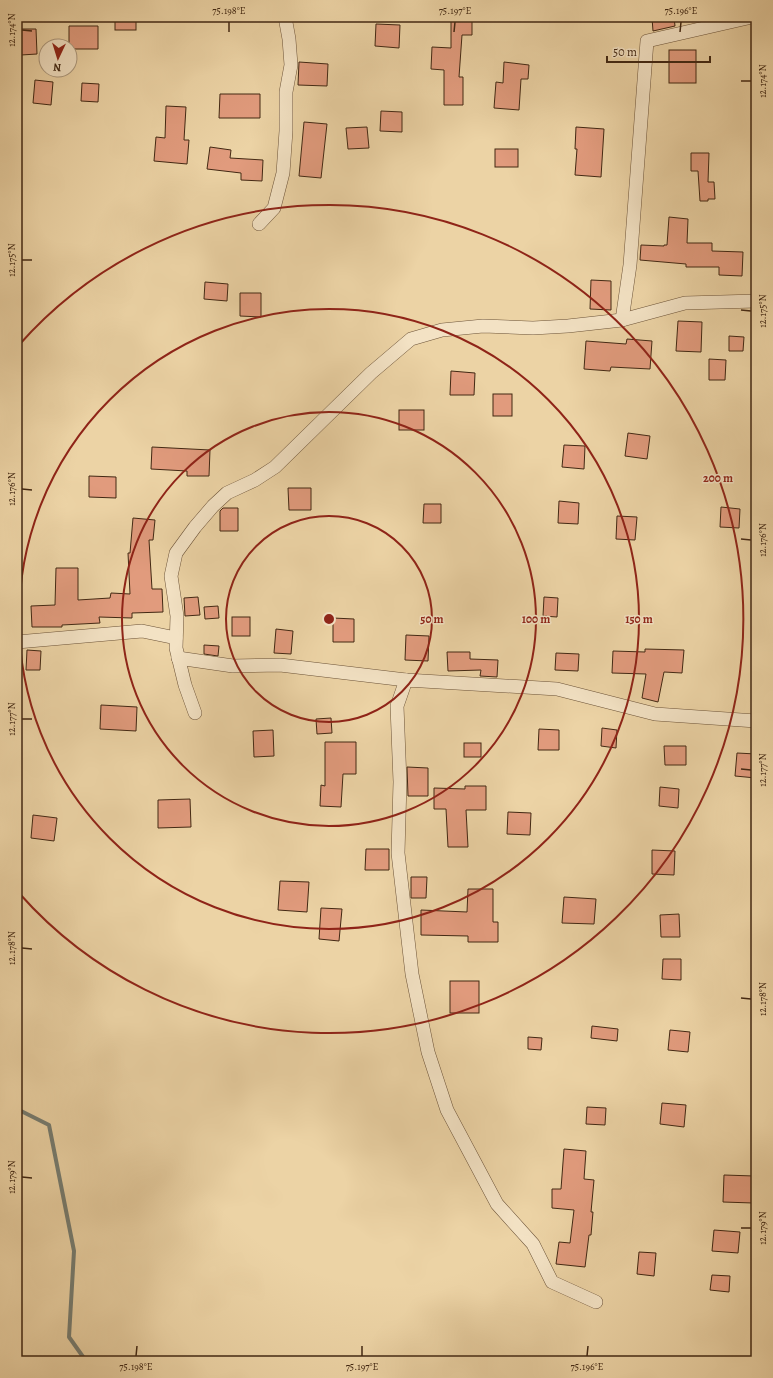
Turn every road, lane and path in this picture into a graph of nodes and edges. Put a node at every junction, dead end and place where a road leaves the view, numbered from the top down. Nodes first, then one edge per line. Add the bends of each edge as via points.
1 (285, 17) edge
2 (752, 17) edge
3 (259, 224) dead end
4 (756, 301) edge
5 (622, 320) junction
6 (176, 638) junction
7 (17, 642) edge
8 (178, 658) junction
9 (406, 680) junction
10 (195, 712) dead end
11 (756, 722) edge
12 (596, 1302) dead end

1 - 3 street via 291,65 286,92 283,173 274,208
2 - 5 street via 646,40 630,265
4 - 5 street via 684,303
5 - 6 street via 533,328 483,326 442,330 411,340 361,383 275,467 227,493 195,526 176,553 172,576 177,616
6 - 7 street via 142,631
6 - 8 street
8 - 9 street via 233,666 280,665
8 - 10 street
9 - 11 street via 557,689 655,714
9 - 12 street via 397,706 400,782 398,853 412,974 428,1052 447,1110 497,1204 534,1244 552,1282

